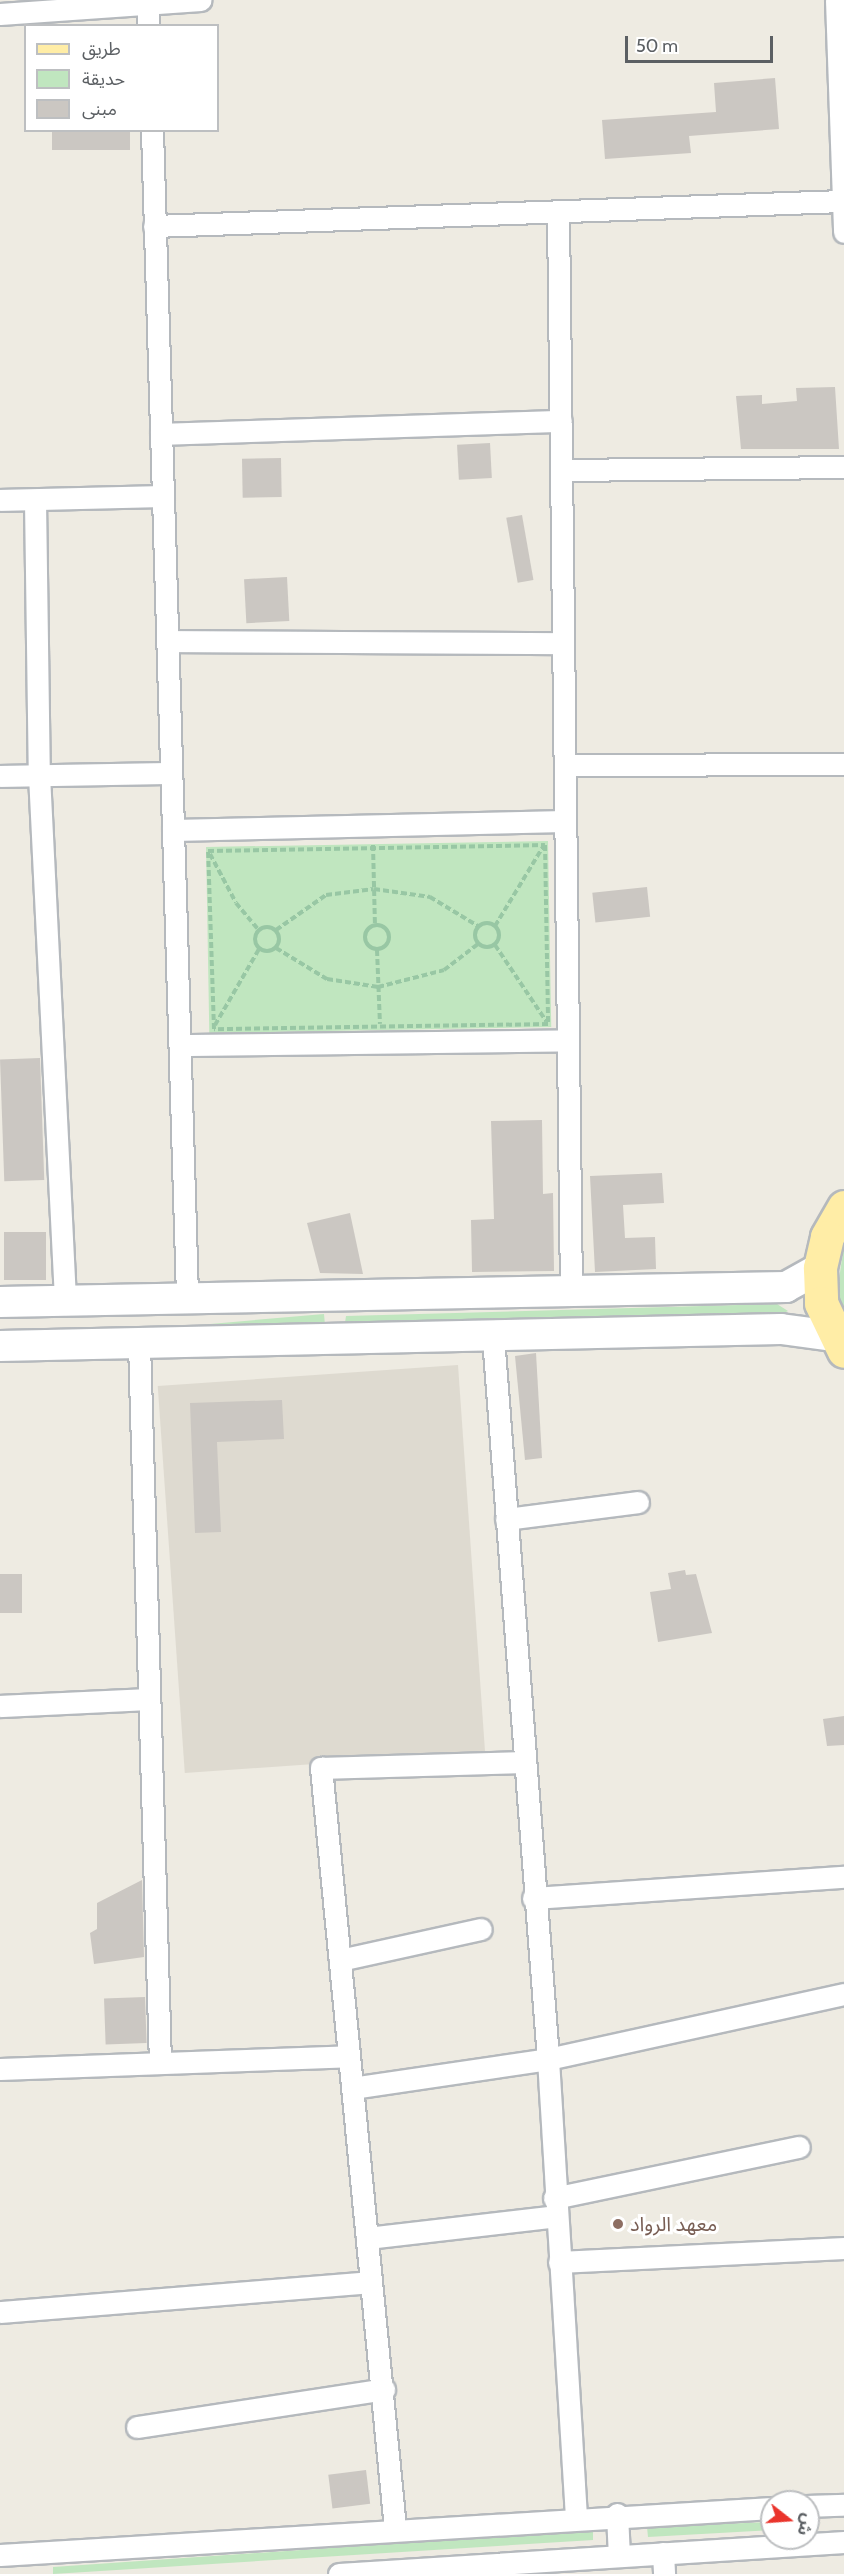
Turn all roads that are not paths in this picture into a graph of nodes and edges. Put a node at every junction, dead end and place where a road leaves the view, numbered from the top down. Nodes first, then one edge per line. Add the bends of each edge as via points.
1 (201, 0) edge
2 (836, 0) edge
3 (148, 4) junction
4 (48, 5) edge
5 (0, 14) edge
6 (148, 24) edge
7 (152, 132) edge
8 (843, 201) edge
9 (558, 213) junction
10 (154, 226) junction
11 (844, 232) edge
12 (561, 421) junction
13 (161, 434) junction
14 (844, 467) edge
15 (561, 470) junction
16 (163, 496) junction
17 (0, 500) edge
18 (35, 500) junction
19 (167, 641) junction
20 (563, 643) junction
21 (844, 764) edge
22 (565, 765) junction
23 (171, 773) junction
24 (39, 775) junction
25 (0, 776) edge
26 (565, 821) junction
27 (173, 830) junction
28 (568, 1040) junction
29 (180, 1045) junction
30 (844, 1207) edge
31 (819, 1268) junction
32 (571, 1292) junction
33 (334, 1296) junction
34 (187, 1298) junction
35 (65, 1300) junction
36 (0, 1302) edge
37 (493, 1337) junction
38 (333, 1340) junction
39 (139, 1343) junction
40 (839, 1343) edge
41 (0, 1346) edge
42 (638, 1502) dead end
43 (506, 1519) junction
44 (149, 1699) junction
45 (0, 1706) edge
46 (524, 1762) junction
47 (844, 1877) edge
48 (533, 1898) junction
49 (481, 1929) dead end
50 (340, 1960) junction
51 (844, 1994) edge
52 (349, 2056) junction
53 (548, 2059) junction
54 (160, 2062) junction
55 (0, 2069) edge
56 (352, 2088) junction
57 (799, 2147) dead end
58 (555, 2207) junction
59 (367, 2238) junction
60 (844, 2248) edge
61 (559, 2262) junction
62 (371, 2282) junction
63 (0, 2312) edge
64 (384, 2389) junction
65 (137, 2427) dead end
66 (844, 2505) edge
67 (820, 2506) edge
68 (760, 2508) edge
69 (617, 2514) junction
70 (576, 2516) junction
71 (395, 2528) junction
72 (844, 2542) edge
73 (0, 2554) edge
74 (619, 2556) junction
75 (664, 2564) edge
76 (339, 2574) edge

1 - 3 street
2 - 8 street
3 - 4 street
3 - 6 street
4 - 5 street
7 - 10 street
8 - 9 street
8 - 11 street
9 - 10 street
9 - 12 street
10 - 13 street
12 - 13 street
12 - 15 street
13 - 16 street
14 - 15 street
15 - 20 street
16 - 18 street
16 - 19 street
17 - 18 street
18 - 24 street
19 - 20 street
19 - 23 street
20 - 22 street
21 - 22 street
22 - 26 street
23 - 24 street
23 - 27 street
24 - 25 street
24 - 35 street
26 - 27 street
26 - 28 street
27 - 29 street
28 - 29 street
28 - 32 street
29 - 34 street
30 - 31 main road via 827,1238
31 - 32 main road via 786,1287
31 - 40 main road via 821,1303
32 - 33 main road
33 - 34 main road
33 - 38 main road
34 - 35 main road
35 - 36 main road
37 - 38 main road
37 - 40 main road via 781,1329
37 - 43 street
38 - 39 main road
39 - 41 main road
39 - 44 street
42 - 43 street
43 - 46 street
44 - 45 street
44 - 54 street
46 - 48 street
46 - 50 street via 321,1768
47 - 48 street
48 - 53 street
49 - 50 street
50 - 52 street
51 - 53 street
52 - 54 street
52 - 56 street
53 - 56 street
53 - 58 street
54 - 55 street
56 - 59 street
57 - 58 street
58 - 59 street
58 - 61 street
59 - 62 street
60 - 61 street
61 - 70 street
62 - 63 street
62 - 64 street
64 - 65 street
64 - 71 street
66 - 67 street
68 - 69 street
69 - 70 street
69 - 74 street
70 - 71 street
71 - 73 street
72 - 75 street
74 - 75 street
74 - 76 street

